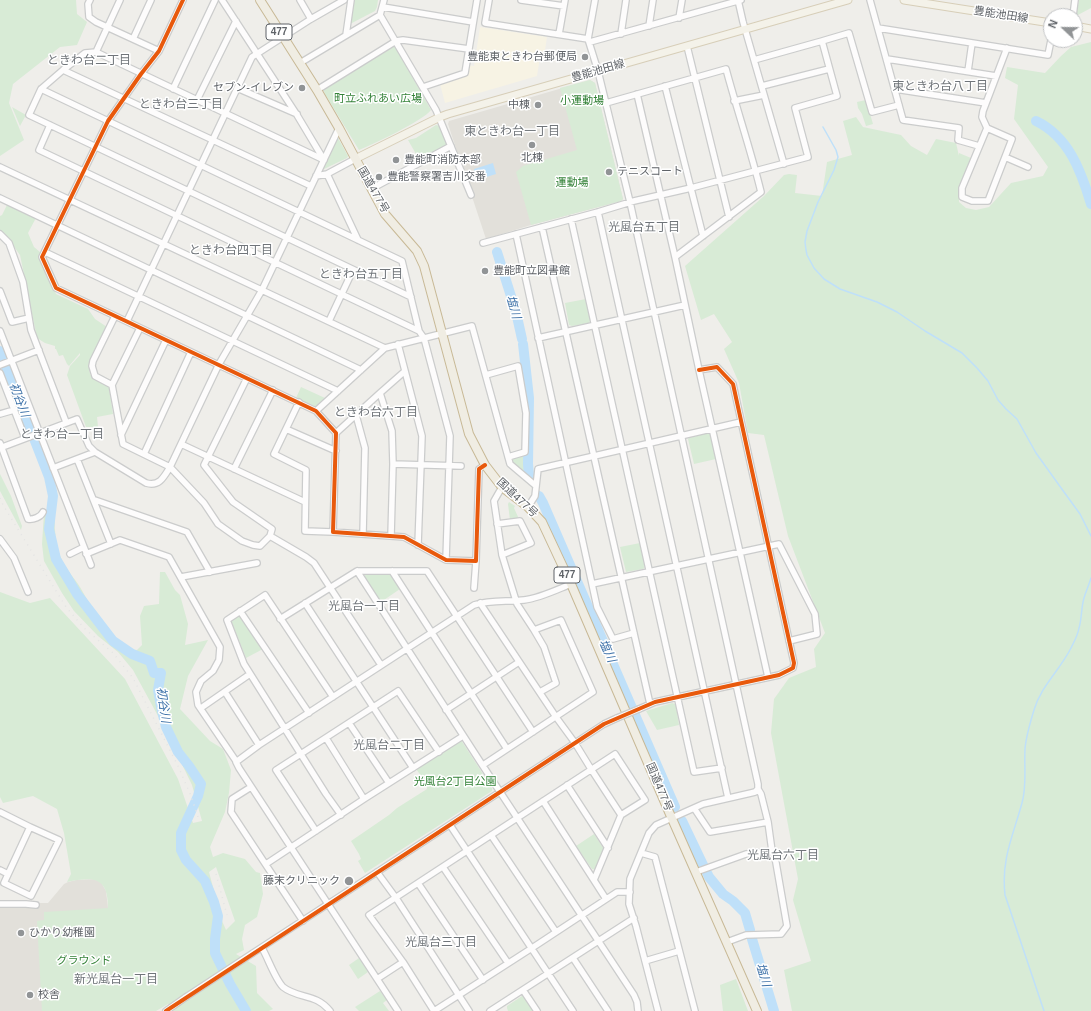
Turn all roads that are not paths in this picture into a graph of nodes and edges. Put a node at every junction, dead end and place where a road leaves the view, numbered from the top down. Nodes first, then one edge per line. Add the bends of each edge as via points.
1 (90, 0) edge
2 (120, 0) edge
3 (151, 0) edge
4 (183, 0) edge
5 (215, 0) edge
6 (222, 0) edge
7 (260, 0) edge
8 (300, 0) edge
9 (344, 0) edge
10 (351, 0) edge
11 (384, 0) edge
12 (477, 0) edge
13 (489, 0) edge
14 (521, 0) edge
15 (565, 0) edge
16 (595, 0) edge
17 (626, 0) edge
18 (653, 0) edge
19 (682, 0) edge
20 (739, 0) edge
21 (848, 0) edge
22 (870, 0) edge
23 (904, 0) edge
24 (564, 6) junction
25 (383, 7) junction
26 (380, 15) junction
27 (679, 18) junction
28 (311, 19) junction
29 (236, 21) junction
30 (473, 22) junction
31 (1043, 22) edge
32 (649, 26) junction
33 (108, 27) junction
34 (878, 28) junction
35 (745, 29) junction
36 (560, 34) junction
37 (621, 34) junction
38 (346, 35) junction
39 (283, 38) junction
40 (133, 39) junction
41 (589, 40) junction
42 (396, 41) junction
43 (822, 41) junction
44 (972, 43) junction
45 (687, 46) junction
46 (1007, 48) junction
47 (1049, 48) edge
48 (469, 49) junction
49 (159, 51) junction
50 (96, 52) junction
51 (257, 53) junction
52 (887, 59) junction
53 (754, 60) junction
54 (300, 63) junction
55 (829, 69) junction
56 (63, 70) junction
57 (598, 71) junction
58 (968, 71) junction
59 (141, 74) junction
60 (996, 76) junction
61 (694, 78) junction
62 (665, 86) junction
63 (762, 86) junction
64 (423, 87) junction
65 (237, 88) junction
66 (173, 89) junction
67 (895, 89) junction
68 (41, 90) junction
69 (317, 90) junction
70 (637, 94) junction
71 (764, 95) junction
72 (124, 98) junction
73 (197, 100) junction
74 (734, 101) junction
75 (606, 103) junction
76 (986, 104) junction
77 (899, 105) junction
78 (225, 114) junction
79 (297, 114) junction
80 (440, 117) junction
81 (108, 121) junction
82 (50, 125) junction
83 (339, 128) junction
84 (986, 128) junction
85 (213, 140) junction
86 (451, 146) junction
87 (979, 146) junction
88 (96, 147) junction
89 (1006, 157) junction
90 (324, 160) junction
91 (355, 160) junction
92 (784, 164) junction
93 (201, 165) junction
94 (0, 167) edge
95 (1028, 167) dead end
96 (756, 170) junction
97 (84, 172) junction
98 (327, 174) junction
99 (316, 176) junction
100 (720, 180) junction
101 (311, 186) junction
102 (371, 188) junction
103 (691, 188) junction
104 (189, 191) junction
105 (471, 195) dead end
106 (661, 195) junction
107 (0, 198) edge
108 (70, 200) junction
109 (630, 202) junction
110 (299, 212) junction
111 (598, 212) junction
112 (177, 216) junction
113 (730, 217) junction
114 (571, 219) junction
115 (57, 226) junction
116 (542, 227) junction
117 (0, 234) edge
118 (516, 234) junction
119 (703, 236) junction
120 (287, 238) junction
121 (359, 240) junction
122 (483, 243) dead end
123 (164, 244) junction
124 (45, 252) junction
125 (676, 257) junction
126 (275, 263) junction
127 (152, 270) junction
128 (353, 270) junction
129 (262, 290) junction
130 (0, 292) edge
131 (342, 294) junction
132 (139, 296) junction
133 (411, 297) junction
134 (685, 305) junction
135 (654, 312) junction
136 (115, 316) junction
137 (247, 316) junction
138 (29, 318) junction
139 (622, 319) junction
140 (128, 321) junction
141 (329, 321) junction
142 (595, 325) junction
143 (140, 328) junction
144 (0, 331) edge
145 (419, 331) junction
146 (566, 332) junction
147 (442, 333) junction
148 (424, 338) junction
149 (538, 338) junction
150 (166, 340) junction
151 (233, 341) junction
152 (398, 344) junction
153 (385, 348) junction
154 (39, 350) junction
155 (191, 352) junction
156 (11, 360) junction
157 (219, 364) junction
158 (0, 365) edge
159 (361, 370) junction
160 (699, 370) junction
161 (405, 371) junction
162 (0, 373) edge
163 (486, 375) junction
164 (247, 378) junction
165 (112, 385) junction
166 (273, 390) junction
167 (338, 391) junction
168 (380, 393) junction
169 (299, 402) junction
170 (14, 410) junction
171 (316, 411) junction
172 (0, 414) edge
173 (356, 415) junction
174 (66, 422) junction
175 (741, 422) junction
176 (286, 429) junction
177 (712, 429) junction
178 (39, 433) junction
179 (336, 433) junction
180 (121, 436) junction
181 (682, 436) junction
182 (25, 438) junction
183 (650, 443) junction
184 (181, 444) junction
185 (1, 446) edge
186 (622, 449) junction
187 (336, 451) junction
188 (95, 452) junction
189 (144, 454) junction
190 (594, 456) junction
191 (208, 457) junction
192 (508, 457) junction
193 (78, 459) junction
194 (565, 462) junction
195 (393, 464) junction
196 (421, 464) junction
197 (485, 465) junction
198 (450, 466) junction
199 (460, 466) dead end
200 (170, 467) junction
201 (53, 468) junction
202 (234, 469) junction
203 (536, 486) junction
204 (502, 487) junction
205 (95, 500) junction
206 (305, 502) junction
207 (528, 507) junction
208 (43, 512) dead end
209 (497, 524) junction
210 (333, 532) junction
211 (363, 534) junction
212 (270, 536) junction
213 (391, 536) junction
214 (0, 539) edge
215 (111, 544) junction
216 (418, 544) junction
217 (768, 546) junction
218 (84, 547) junction
219 (740, 552) junction
220 (70, 554) dead end
221 (86, 554) junction
222 (502, 555) junction
223 (709, 559) junction
224 (446, 560) junction
225 (476, 561) junction
226 (257, 563) dead end
227 (91, 565) dead end
228 (677, 566) junction
229 (357, 571) junction
230 (392, 571) junction
231 (210, 572) junction
232 (649, 572) junction
233 (181, 577) junction
234 (622, 578) junction
235 (571, 584) junction
236 (592, 584) junction
237 (330, 588) junction
238 (474, 588) dead end
239 (28, 592) dead end
240 (516, 601) junction
241 (305, 603) junction
242 (480, 603) junction
243 (240, 611) junction
244 (457, 616) junction
245 (280, 619) junction
246 (534, 630) junction
247 (432, 632) junction
248 (634, 633) junction
249 (789, 641) junction
250 (407, 648) junction
251 (519, 662) junction
252 (381, 665) junction
253 (250, 674) junction
254 (497, 676) junction
255 (768, 677) junction
256 (357, 681) junction
257 (736, 684) junction
258 (705, 691) junction
259 (225, 692) junction
260 (540, 692) junction
261 (471, 693) junction
262 (333, 697) junction
263 (677, 697) junction
264 (650, 704) junction
265 (374, 707) junction
266 (201, 708) junction
267 (446, 710) junction
268 (309, 713) junction
269 (556, 717) junction
270 (349, 723) junction
271 (285, 729) junction
272 (533, 732) junction
273 (463, 736) junction
274 (326, 738) junction
275 (575, 743) junction
276 (259, 745) junction
277 (507, 749) junction
278 (439, 752) junction
279 (301, 754) junction
280 (236, 761) junction
281 (483, 765) junction
282 (414, 768) junction
283 (722, 768) junction
284 (591, 769) junction
285 (389, 783) junction
286 (567, 785) junction
287 (251, 787) junction
288 (758, 789) junction
289 (501, 791) junction
290 (728, 798) junction
291 (364, 799) junction
292 (543, 801) junction
293 (694, 808) junction
294 (2, 813) edge
295 (341, 814) junction
296 (621, 815) junction
297 (518, 817) junction
298 (672, 817) junction
299 (0, 820) edge
300 (768, 822) junction
301 (450, 824) junction
302 (30, 827) junction
303 (316, 831) junction
304 (491, 835) junction
305 (291, 848) junction
306 (608, 848) junction
307 (467, 851) junction
308 (772, 851) junction
309 (641, 853) junction
310 (266, 864) junction
311 (443, 867) junction
312 (0, 870) edge
313 (377, 872) junction
314 (696, 872) junction
315 (8, 874) junction
316 (594, 880) junction
317 (418, 883) junction
318 (630, 892) junction
319 (396, 898) junction
320 (606, 899) junction
321 (0, 904) edge
322 (328, 904) junction
323 (36, 905) dead end
324 (582, 915) junction
325 (634, 918) junction
326 (303, 921) junction
327 (556, 932) junction
328 (598, 940) junction
329 (727, 942) junction
330 (262, 948) junction
331 (532, 948) junction
332 (679, 951) junction
333 (573, 958) junction
334 (645, 961) junction
335 (403, 962) junction
336 (508, 963) junction
337 (549, 973) junction
338 (377, 979) junction
339 (483, 980) junction
340 (523, 990) junction
341 (459, 996) junction
342 (500, 1004) junction
343 (166, 1011) edge
344 (330, 1011) edge
345 (397, 1011) edge
346 (469, 1011) edge
347 (490, 1011) edge
348 (505, 1011) edge
349 (537, 1011) edge
350 (573, 1011) edge
351 (608, 1011) edge
352 (638, 1011) edge
353 (658, 1011) edge
354 (695, 1011) edge
355 (757, 1011) edge

1 - 33 street via 89,17
2 - 33 street
3 - 40 street
4 - 49 street
5 - 66 street
6 - 29 street
7 - 39 highway, 国道477号 / 477
8 - 28 street
9 - 28 street
10 - 38 street
11 - 25 street
12 - 30 street
13 - 36 street via 485,23
14 - 24 street
15 - 24 street
16 - 41 street
17 - 37 street
18 - 32 street
19 - 27 street
20 - 27 street
20 - 35 street
21 - 35 main road, 豊能池田線
22 - 34 street
23 - 31 main road, 豊能池田線
24 - 36 street
25 - 26 street
25 - 30 street
26 - 38 street
26 - 42 street
27 - 32 street
28 - 39 street
29 - 51 street
29 - 73 street
30 - 48 street
32 - 37 street
33 - 40 street
33 - 50 street
34 - 44 street
34 - 52 street
35 - 45 main road, 豊能池田線
35 - 53 street
36 - 41 street
37 - 41 street
38 - 54 street
39 - 51 street
39 - 54 highway, 国道477号 / 477
40 - 49 street
41 - 57 street
42 - 48 street
42 - 64 street
42 - 69 street
43 - 53 street
43 - 55 street
43 - 77 street via 850,33 872,112
44 - 46 street
44 - 58 street
45 - 57 main road, 豊能池田線
45 - 61 street
46 - 47 street via 1048,55
46 - 60 street
48 - 64 street via 465,73
49 - 59 street
50 - 56 street via 85,53
50 - 59 street
51 - 65 street via 252,57
51 - 79 street
52 - 58 street
52 - 67 street
53 - 63 street
54 - 69 highway, 国道477号 / 477
55 - 63 street
55 - 92 street via 837,96 795,108 808,157
56 - 68 street
56 - 72 street
57 - 75 street
57 - 80 main road, 豊能池田線
58 - 60 street
59 - 66 street
59 - 72 street
60 - 76 street
61 - 62 street
61 - 74 street via 726,69
61 - 100 street
62 - 70 street
62 - 103 street
63 - 71 street
64 - 80 street
65 - 78 street
65 - 79 street
66 - 73 street
67 - 76 street
67 - 77 street
68 - 81 street
68 - 82 street via 29,115
69 - 83 highway, 国道477号 / 477
70 - 75 street
70 - 106 street
71 - 74 street
71 - 92 street
72 - 81 street
72 - 85 street
73 - 78 street
74 - 96 street
75 - 109 street
76 - 84 street via 982,117
77 - 87 street via 903,120 959,128 958,140
78 - 85 street
78 - 90 street
79 - 90 street
80 - 86 street
80 - 91 main road, 豊能池田線
81 - 88 street
81 - 93 street
82 - 88 street
82 - 97 street via 39,150
83 - 90 street
83 - 91 highway, 国道477号 / 477
84 - 87 street
84 - 89 street via 1012,139
85 - 93 street
85 - 101 street
86 - 102 street
86 - 105 street
87 - 89 street via 962,188 962,197 972,202 988,201
88 - 97 street
88 - 104 street
89 - 95 street
90 - 99 street
91 - 98 street
91 - 102 highway, 国道477号 / 477
92 - 96 street
93 - 104 street
93 - 110 street
94 - 108 street
96 - 100 street
96 - 113 street via 761,192
97 - 108 street
97 - 112 street
98 - 99 street
98 - 121 street
99 - 101 street
100 - 103 street
100 - 113 street
101 - 110 street
102 - 147 highway, 国道477号 / 477 via 385,214 417,251 424,266
103 - 106 street
103 - 119 street
104 - 112 street
104 - 120 street
106 - 109 street
106 - 125 street
107 - 115 street
108 - 115 street
108 - 123 street
109 - 111 street
109 - 135 street
110 - 120 street
110 - 121 street
111 - 114 street
111 - 139 street
112 - 123 street
112 - 126 street
113 - 119 street
114 - 116 street
114 - 142 street
115 - 124 street
115 - 127 street
116 - 118 street
116 - 146 street
117 - 138 street via 9,243 23,282
118 - 122 street
118 - 149 street
119 - 125 street
120 - 126 street
120 - 128 street
121 - 133 street via 402,261
123 - 127 street
123 - 129 street
124 - 132 street
124 - 136 street via 42,257 56,288
125 - 134 street
126 - 129 street
126 - 131 street
127 - 132 street
127 - 137 street
128 - 131 street
128 - 133 street
129 - 137 street
129 - 141 street
130 - 138 street via 12,322
131 - 141 street
131 - 145 street
132 - 140 street
132 - 151 street
133 - 145 street
134 - 135 street
134 - 160 street
135 - 139 street
135 - 181 street
136 - 140 street
136 - 165 street via 92,366 95,376
137 - 151 street
137 - 159 street
138 - 154 street
139 - 142 street
139 - 183 street
140 - 143 street
141 - 153 street
142 - 146 street
142 - 186 street
143 - 150 street
143 - 165 street
144 - 156 street
145 - 148 street
146 - 149 street
146 - 190 street
147 - 148 street
147 - 163 street via 472,326
147 - 197 highway, 国道477号 / 477 via 469,434
148 - 152 street
148 - 198 street via 450,436
149 - 194 street
150 - 155 street
150 - 180 street
151 - 157 street
151 - 167 street
152 - 153 street
152 - 161 street
153 - 159 street
154 - 156 street
154 - 174 street
155 - 157 street
155 - 189 street
156 - 158 street
156 - 178 street
157 - 164 street
157 - 184 street
159 - 167 street
160 - 175 street via 717,367 733,384
160 - 177 street
161 - 168 street
161 - 196 street via 422,436
162 - 170 street
163 - 192 street
163 - 192 street via 518,366 526,413 525,452
164 - 166 street
164 - 191 street
165 - 180 street
166 - 169 street
166 - 202 street
167 - 171 street
168 - 173 street
168 - 195 street via 392,431
169 - 171 street
169 - 176 street
170 - 172 street
170 - 182 street
171 - 179 street
173 - 179 street
173 - 211 street via 365,448
174 - 178 street
174 - 188 street via 77,418 89,446
175 - 177 street
175 - 217 street
176 - 187 street
176 - 206 street via 274,454 306,470
177 - 181 street
177 - 219 street
178 - 182 street
178 - 201 street
179 - 187 street
180 - 189 street via 123,444
181 - 183 street
181 - 223 street
182 - 185 street
183 - 186 street
183 - 228 street
184 - 191 street
184 - 200 street
185 - 208 street via 28,519 41,516
186 - 190 street
186 - 232 street
187 - 210 street
188 - 193 street
188 - 200 street via 150,485 159,482
189 - 200 street
190 - 194 street
190 - 234 street
191 - 202 street
191 - 212 street via 204,465 233,502 272,529
192 - 203 street via 510,464
193 - 201 street
193 - 205 street
194 - 203 street via 538,469
194 - 236 street
195 - 196 street
195 - 213 street
196 - 198 street
196 - 216 street
197 - 204 highway, 国道477号 / 477
197 - 225 street via 479,469
198 - 199 street
198 - 224 street
200 - 212 street via 204,502 218,524 242,541 260,546
201 - 218 street
202 - 206 street
203 - 207 street via 535,496
204 - 207 highway, 国道477号 / 477
204 - 209 street via 494,501
205 - 215 street
205 - 231 street via 187,532
206 - 210 street via 304,531
207 - 235 highway, 国道477号 / 477 via 542,522
209 - 222 street
209 - 222 street via 520,521 531,544
210 - 211 street
211 - 213 street
212 - 237 street via 314,563
213 - 216 street via 404,537
214 - 239 street via 14,558
215 - 221 street
215 - 233 street via 120,540 169,557
216 - 224 street
217 - 219 street
217 - 249 street
217 - 249 street via 779,544 815,614 817,634
218 - 220 street
218 - 221 street
219 - 223 street
219 - 255 street
221 - 227 street
222 - 240 street
223 - 228 street
223 - 257 street
224 - 225 street
225 - 238 street
226 - 231 street
228 - 232 street
228 - 258 street
229 - 230 street
229 - 237 street
229 - 250 street
230 - 244 street via 427,571
230 - 247 street
231 - 233 street
232 - 234 street
232 - 263 street
233 - 266 street via 220,647 219,660 213,671 201,680 196,692
234 - 236 street
234 - 248 street
235 - 240 street
235 - 298 highway, 国道477号 / 477
236 - 248 street via 597,607 613,639
237 - 241 street
237 - 252 street
240 - 242 street
240 - 246 street
241 - 245 street
241 - 256 street
242 - 244 street
242 - 251 street
243 - 245 street via 265,595
243 - 253 street via 227,620
243 - 268 street
244 - 247 street
244 - 254 street
245 - 262 street
246 - 260 street via 544,647 556,683
246 - 269 street via 561,620 593,692
247 - 250 street
247 - 261 street
248 - 264 street
249 - 255 street via 793,668
250 - 252 street
250 - 267 street
251 - 254 street
251 - 260 street
252 - 256 street
253 - 259 street
253 - 271 street
254 - 261 street
254 - 272 street
255 - 257 street
256 - 262 street
256 - 265 street
257 - 258 street
257 - 288 street
258 - 263 street
258 - 283 street
259 - 266 street
259 - 276 street
260 - 269 street
261 - 267 street
261 - 277 street
262 - 268 street
263 - 264 street
263 - 283 street via 694,772
264 - 275 street, bridge via 604,724
265 - 270 street
265 - 278 street via 398,691
265 - 282 street
266 - 280 street
267 - 273 street
268 - 271 street
269 - 272 street
269 - 275 street
270 - 274 street
270 - 285 street
271 - 276 street
271 - 279 street
272 - 277 street
273 - 278 street
273 - 281 street
274 - 279 street
274 - 291 street
275 - 284 street
275 - 289 street
276 - 280 street
277 - 281 street
278 - 282 street
279 - 295 street
279 - 303 street via 276,770
280 - 287 street
281 - 289 street
282 - 285 street
283 - 290 street
284 - 286 street
284 - 296 street
284 - 296 street via 615,754 645,800
285 - 291 street
286 - 292 street
286 - 306 street
287 - 305 street
287 - 310 street via 232,799 231,812
288 - 290 street via 755,792
288 - 300 street
289 - 297 street
289 - 301 street
290 - 293 street
291 - 295 street
292 - 297 street
292 - 316 street
293 - 298 street
293 - 300 street via 710,832
294 - 299 street
294 - 302 street
295 - 303 street
296 - 306 street
297 - 304 street
297 - 324 street
298 - 309 street via 652,828
298 - 314 highway, 国道477号 / 477
300 - 308 street
301 - 307 street
301 - 313 street
302 - 315 street
302 - 315 street via 59,840 31,896 4,883
303 - 305 street
304 - 307 street
304 - 327 street
305 - 310 street
305 - 322 street
306 - 316 street
307 - 311 street
307 - 331 street
308 - 314 street via 746,854
308 - 329 street via 787,926 781,934 746,935
309 - 318 street via 630,879
309 - 332 street via 655,858
310 - 326 street
311 - 317 street
311 - 336 street
312 - 315 street
313 - 319 street
313 - 322 street
314 - 329 highway, 国道477号 / 477
316 - 320 street
317 - 319 street
317 - 339 street
318 - 320 street via 617,892
318 - 325 street
319 - 335 street via 369,915
319 - 341 street
320 - 324 street
321 - 323 street
322 - 326 street
322 - 338 street
324 - 327 street
324 - 328 street
325 - 328 street
325 - 334 street
326 - 330 street
327 - 331 street
328 - 333 street
328 - 352 street via 634,995
329 - 355 highway, 国道477号 / 477
330 - 343 street, bridge
330 - 344 street via 282,986 321,1002
331 - 336 street
331 - 337 street
332 - 334 street
332 - 354 street
333 - 337 street
333 - 351 street
334 - 353 street
335 - 338 street
335 - 341 street via 434,1011
336 - 339 street
337 - 340 street
337 - 350 street
338 - 345 street
339 - 341 street
340 - 342 street
340 - 349 street
341 - 346 street
342 - 347 street
342 - 348 street

